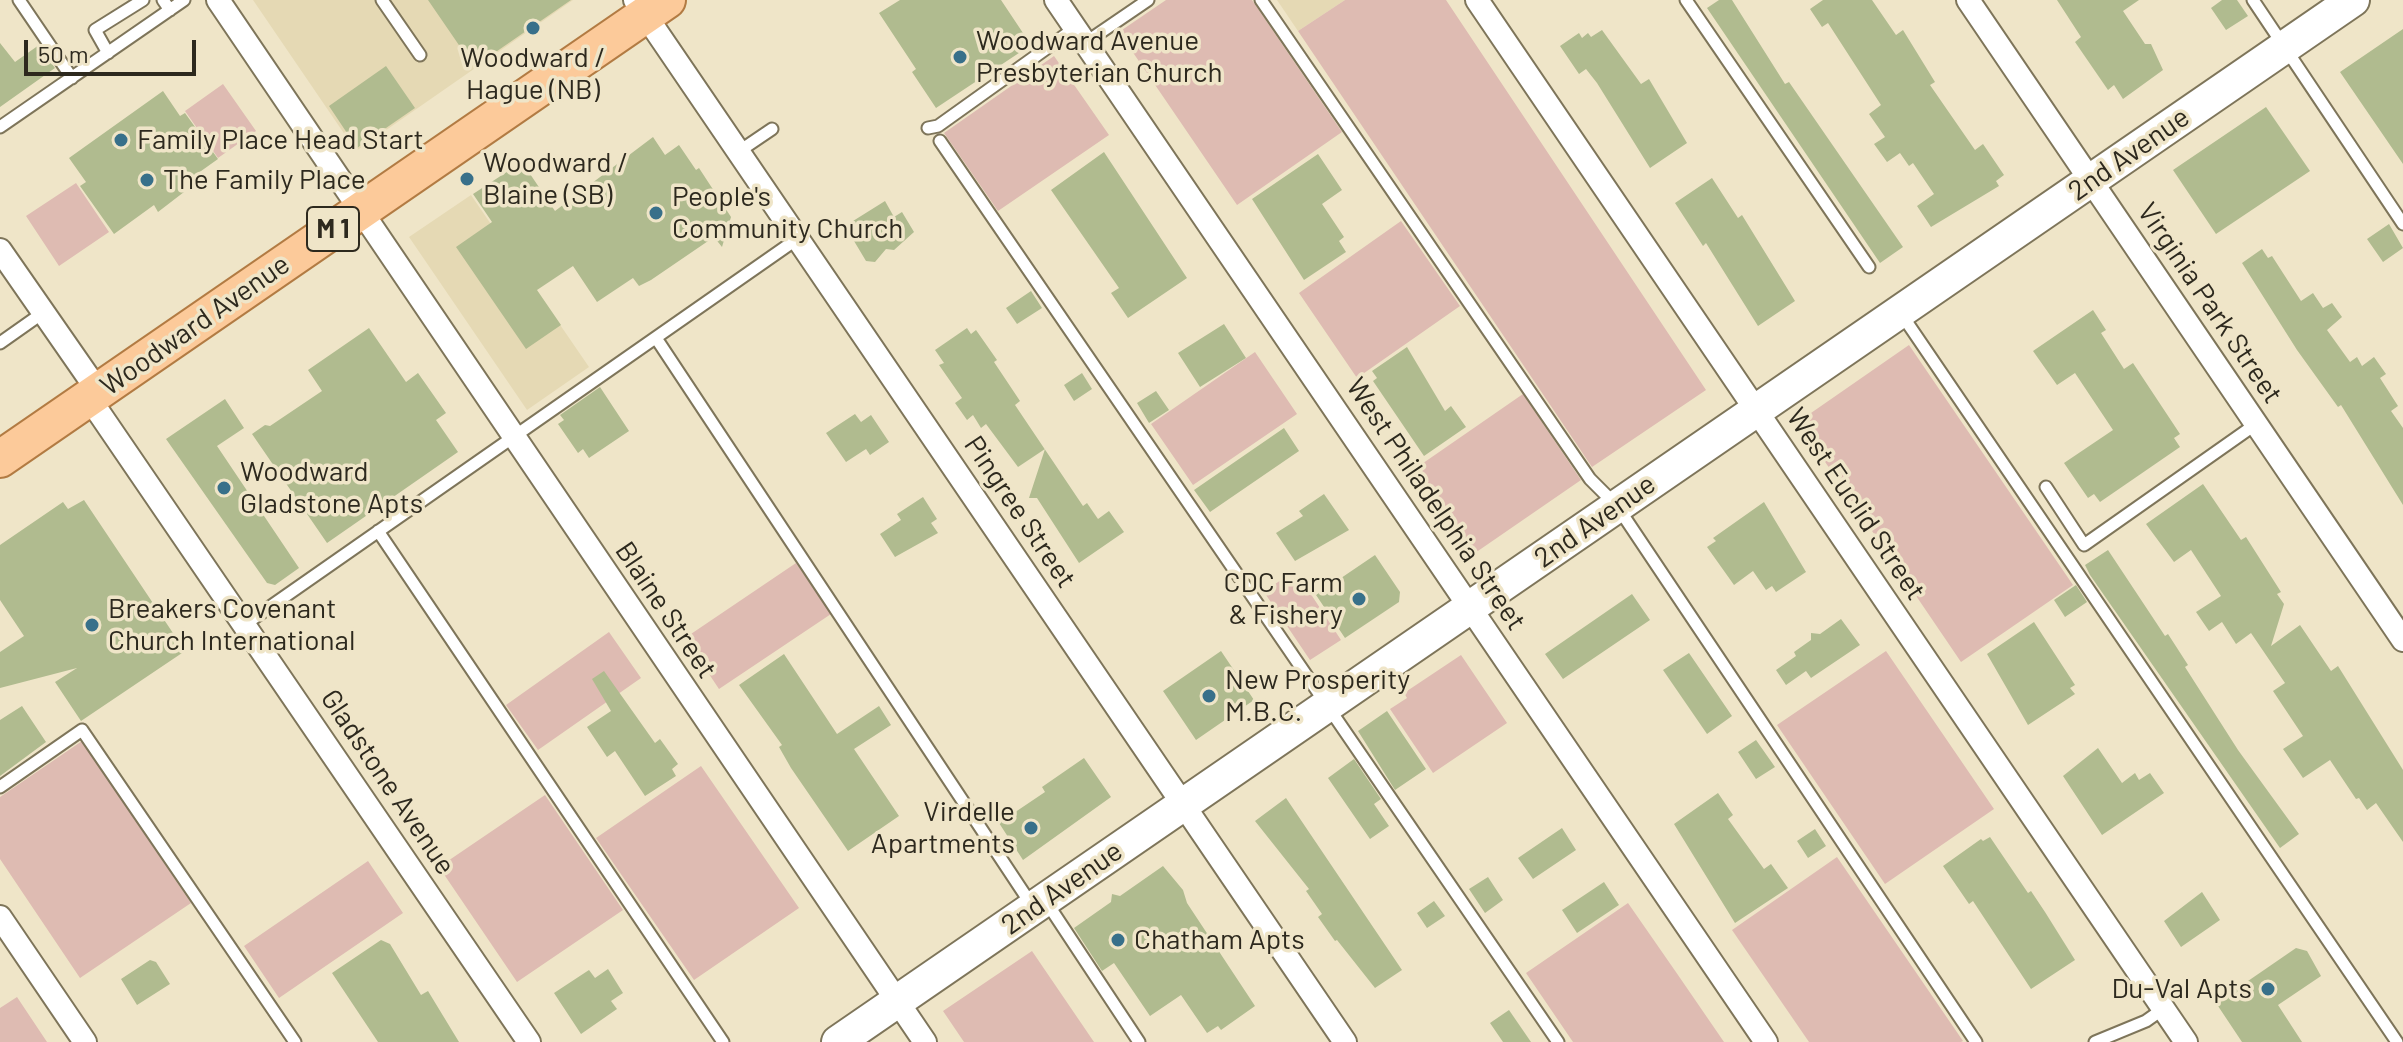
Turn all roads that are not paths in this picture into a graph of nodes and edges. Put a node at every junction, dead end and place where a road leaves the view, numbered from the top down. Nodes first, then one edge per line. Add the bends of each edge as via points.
1 (19, 0) edge
2 (143, 0) edge
3 (184, 0) edge
4 (218, 0) edge
5 (382, 0) edge
6 (1056, 0) edge
7 (1148, 0) edge
8 (1261, 0) edge
9 (1477, 0) edge
10 (1686, 0) edge
11 (1968, 0) edge
12 (2253, 0) edge
13 (2353, 0) edge
14 (166, 5) edge
15 (649, 5) edge
16 (1080, 36) junction
17 (2283, 48) junction
18 (108, 53) junction
19 (420, 55) dead end
20 (72, 78) junction
21 (0, 127) edge
22 (928, 128) dead end
23 (772, 129) dead end
24 (940, 141) dead end
25 (738, 152) junction
26 (2090, 181) junction
27 (360, 211) junction
28 (2401, 216) edge
29 (797, 239) junction
30 (0, 250) edge
31 (1869, 267) dead end
32 (44, 312) junction
33 (1899, 312) junction
34 (656, 338) junction
35 (0, 343) edge
36 (93, 394) junction
37 (1756, 411) junction
38 (2256, 424) junction
39 (512, 438) junction
40 (0, 459) edge
41 (2046, 487) dead end
42 (1617, 506) junction
43 (378, 531) junction
44 (1470, 607) junction
45 (244, 625) junction
46 (2403, 640) edge
47 (1328, 705) junction
48 (0, 787) edge
49 (1184, 804) junction
50 (1039, 904) junction
51 (0, 917) edge
52 (897, 1002) junction
53 (2163, 1009) junction
54 (85, 1042) edge
55 (295, 1042) edge
56 (529, 1042) edge
57 (723, 1042) edge
58 (838, 1042) edge
59 (925, 1042) edge
60 (1139, 1042) edge
61 (1345, 1042) edge
62 (1558, 1042) edge
63 (1766, 1042) edge
64 (1976, 1042) edge
65 (2095, 1042) edge
66 (2186, 1042) edge
67 (2397, 1042) edge

1 - 20 lane
2 - 18 lane via 95,30
3 - 14 lane
4 - 27 street, Blaine Street
5 - 19 lane
6 - 16 street, West Philadelphia Street
7 - 16 lane
8 - 42 lane via 1590,479
9 - 37 street, West Euclid Street
10 - 31 lane
11 - 26 street, Virginia Park Street
12 - 17 lane
13 - 17 street, 2nd Avenue
14 - 18 lane
15 - 25 street, Pingree Street
15 - 27 main road, Woodward Avenue / M 1
16 - 22 lane
16 - 44 street, West Philadelphia Street
17 - 26 street, 2nd Avenue
17 - 28 lane
18 - 20 lane
20 - 21 lane
23 - 25 lane
24 - 47 lane
25 - 29 street, Pingree Street
26 - 33 street, 2nd Avenue
26 - 38 street, Virginia Park Street
27 - 36 main road, Woodward Avenue / M 1
27 - 39 street, Blaine Street
29 - 34 lane
29 - 49 street, Pingree Street
30 - 32 street, Gladstone Avenue
32 - 35 lane
32 - 36 street, Gladstone Avenue
33 - 37 street, 2nd Avenue
33 - 67 lane
34 - 39 lane
34 - 50 lane
36 - 40 main road, Woodward Avenue / M 1
36 - 45 street, Gladstone Avenue
37 - 42 street, 2nd Avenue
37 - 53 street, West Euclid Street
38 - 41 lane via 2084,545
38 - 46 street, Virginia Park Street
39 - 43 lane
39 - 52 street, Blaine Street
42 - 44 street, 2nd Avenue
42 - 64 lane
43 - 45 lane
43 - 57 lane
44 - 47 street, 2nd Avenue
44 - 63 street, West Philadelphia Street
45 - 56 street, Gladstone Avenue
47 - 49 street, 2nd Avenue
47 - 62 lane
48 - 55 lane via 82,730
49 - 50 street, 2nd Avenue
49 - 61 street, Pingree Street
50 - 52 street, 2nd Avenue
50 - 60 lane
51 - 54 street
52 - 58 street, 2nd Avenue
52 - 59 street, Blaine Street
53 - 65 lane
53 - 66 street, West Euclid Street

